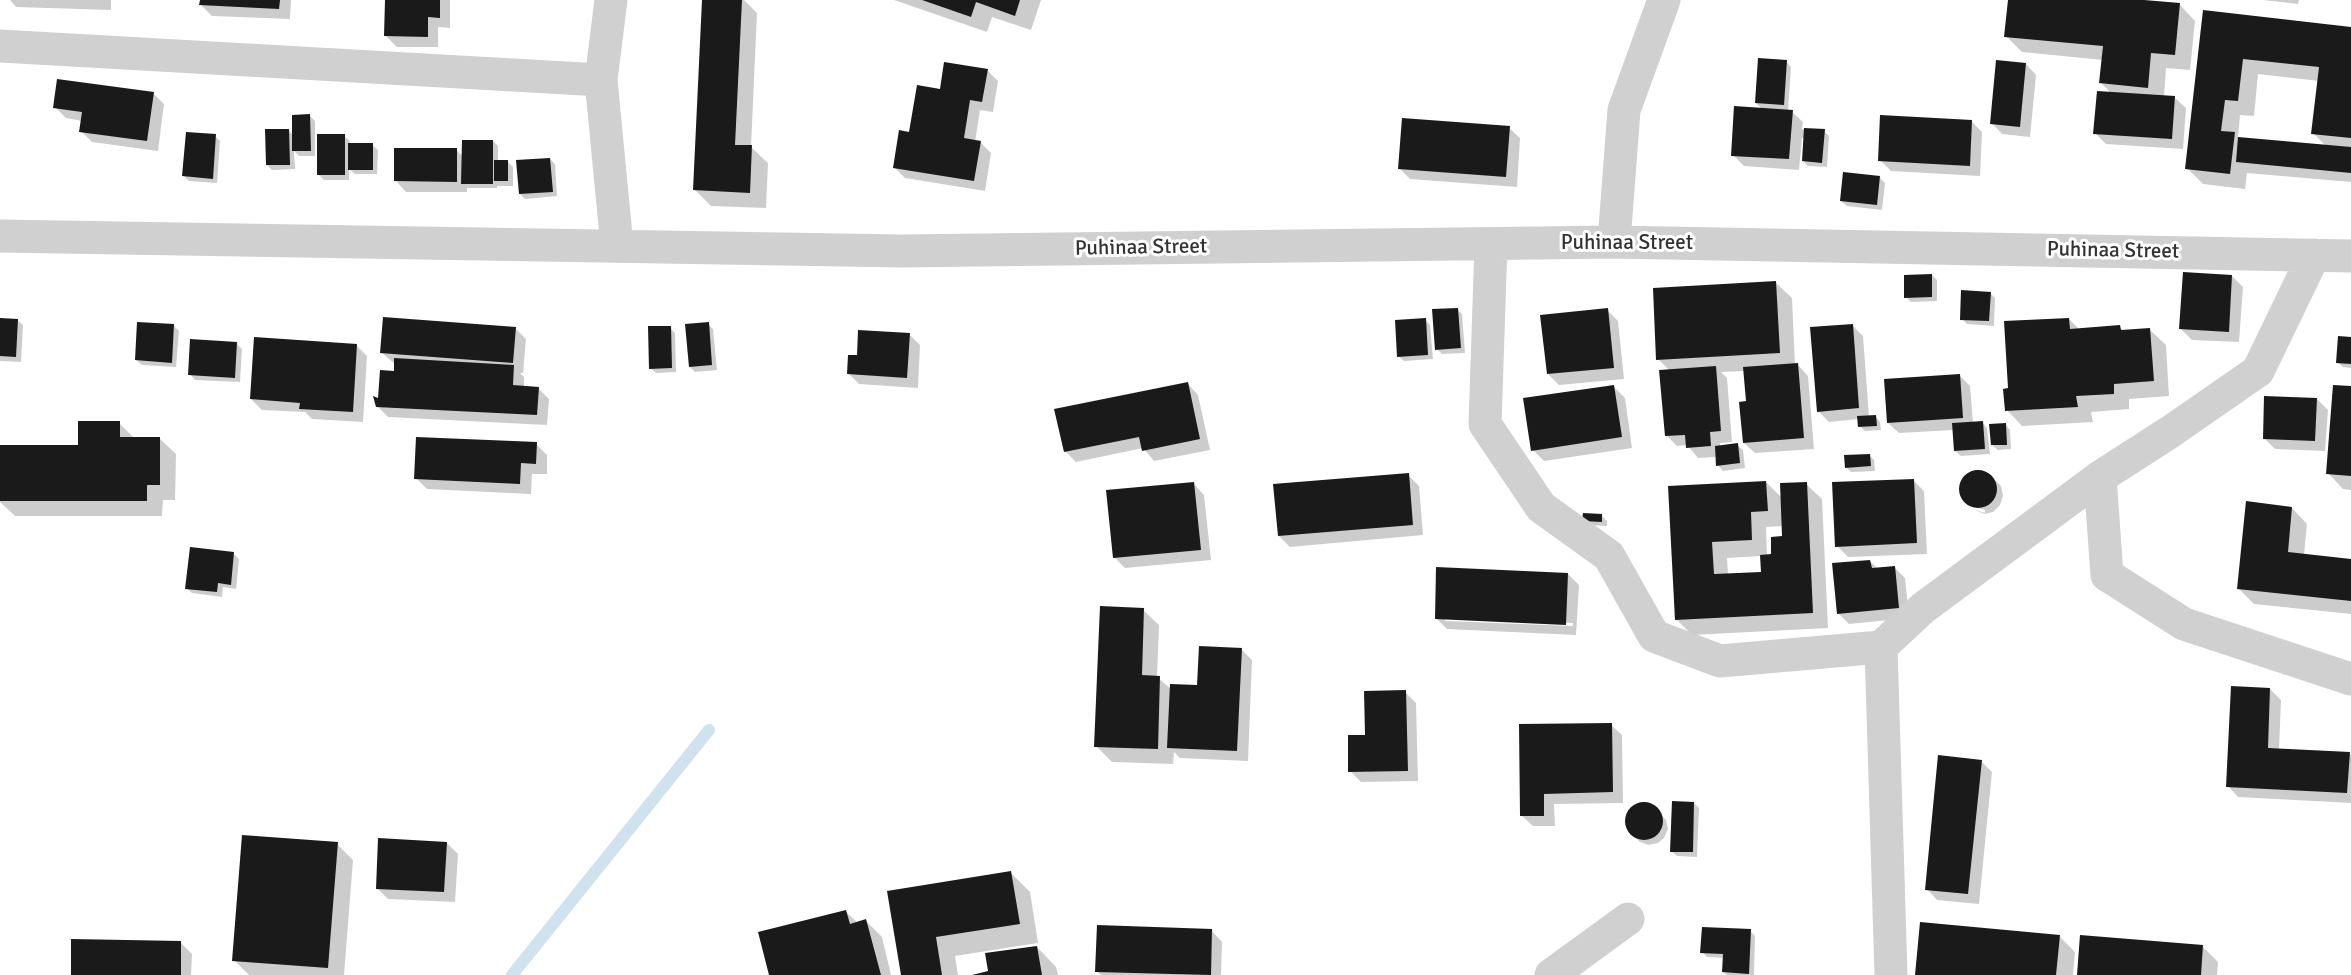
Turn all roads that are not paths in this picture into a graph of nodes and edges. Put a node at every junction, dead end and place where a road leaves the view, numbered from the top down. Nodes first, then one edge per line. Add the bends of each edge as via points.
1 (611, 0) edge
2 (1664, 0) edge
3 (0, 46) edge
4 (602, 80) junction
5 (0, 236) edge
6 (1614, 243) junction
7 (1491, 244) junction
8 (617, 246) junction
9 (2314, 255) junction
10 (2351, 256) edge
11 (2100, 477) junction
12 (1881, 647) junction
13 (2351, 679) edge
14 (1628, 919) dead end
15 (1551, 975) edge
16 (1891, 975) edge

1 - 4 street
2 - 6 street via 1624,110
3 - 4 street
4 - 8 street
5 - 8 street, Puhinaa Street
6 - 7 street, Puhinaa Street
6 - 9 street, Puhinaa Street
7 - 8 street, Puhinaa Street via 902,251
7 - 12 street via 1485,424 1541,507 1609,556 1654,636 1720,661
9 - 10 street, Puhinaa Street
9 - 11 street via 2258,371
11 - 12 street via 1923,608
11 - 13 street via 2107,575 2184,624
12 - 16 street
14 - 15 street

